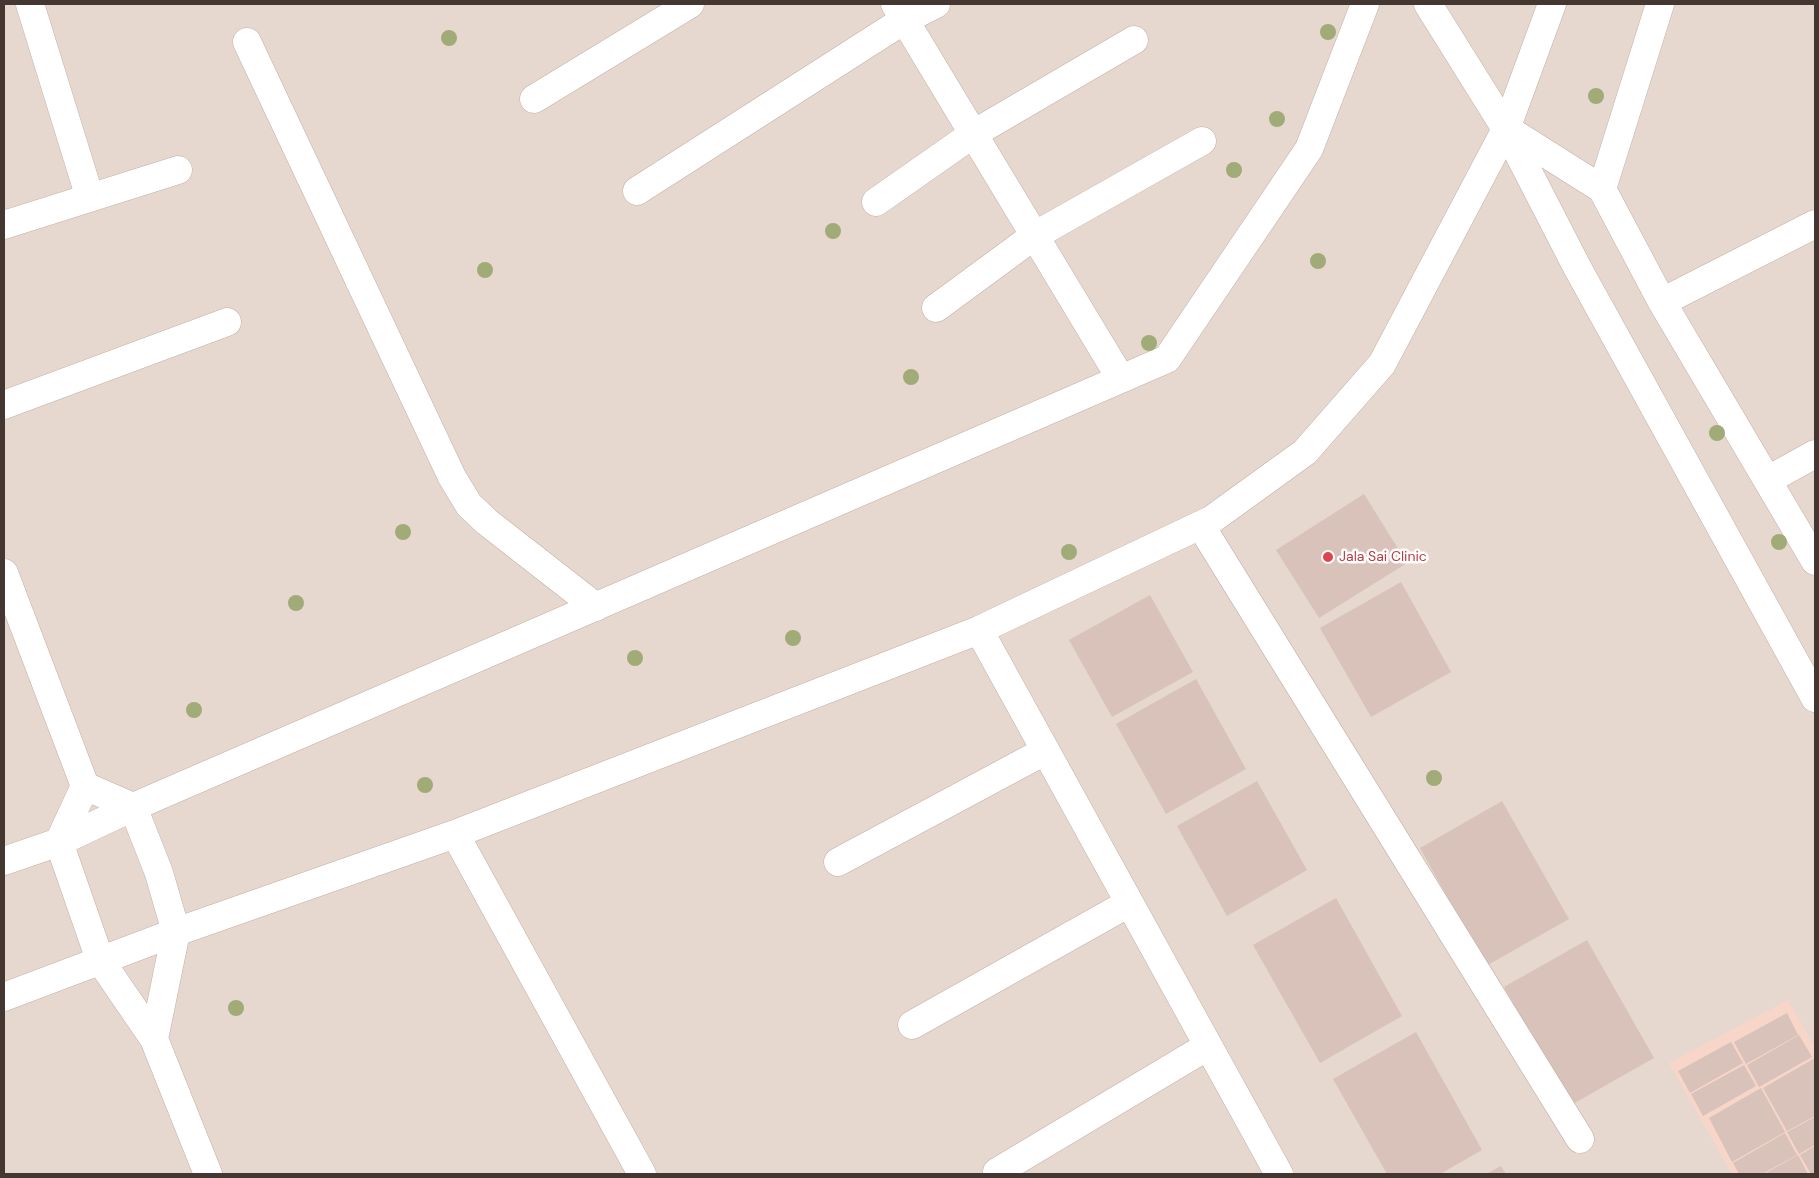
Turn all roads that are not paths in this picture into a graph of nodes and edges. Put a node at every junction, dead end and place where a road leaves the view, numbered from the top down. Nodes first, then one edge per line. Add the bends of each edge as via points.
1 (30, 4) edge
2 (690, 4) edge
3 (936, 4) edge
4 (1365, 4) edge
5 (1428, 4) edge
6 (1552, 4) edge
7 (1660, 4) edge
8 (900, 12) edge
9 (1134, 40) dead end
10 (247, 42) dead end
11 (534, 99) dead end
12 (1506, 128) junction
13 (974, 134) junction
14 (1202, 141) dead end
15 (178, 170) dead end
16 (1602, 189) junction
17 (637, 191) dead end
18 (90, 198) junction
19 (876, 202) dead end
20 (1815, 224) edge
21 (4, 225) edge
22 (1034, 236) junction
23 (1662, 302) junction
24 (936, 308) dead end
25 (228, 322) dead end
26 (1121, 379) junction
27 (4, 405) edge
28 (1815, 454) edge
29 (1768, 480) junction
30 (1201, 526) junction
31 (1815, 561) edge
32 (4, 576) edge
33 (596, 607) junction
34 (979, 630) junction
35 (1815, 698) edge
36 (1046, 751) junction
37 (85, 786) junction
38 (133, 808) junction
39 (455, 834) junction
40 (59, 842) junction
41 (4, 861) edge
42 (838, 862) dead end
43 (1129, 903) junction
44 (176, 932) junction
45 (100, 960) junction
46 (4, 997) edge
47 (912, 1025) dead end
48 (154, 1038) junction
49 (1208, 1046) junction
50 (1580, 1139) dead end
51 (997, 1172) dead end
52 (208, 1174) edge
53 (642, 1174) edge
54 (1279, 1174) edge

1 - 18 street
2 - 11 street
3 - 8 street
4 - 26 street via 1309,149 1167,359
5 - 12 street
6 - 12 street
7 - 16 street
8 - 13 street
8 - 17 street
9 - 13 street
10 - 33 street via 456,484 469,505 487,522
12 - 16 street
12 - 30 street via 1382,364 1305,452
12 - 35 street via 1577,267
13 - 19 street
13 - 22 street
14 - 22 street
15 - 18 street
16 - 23 street
18 - 21 street
20 - 23 street
22 - 24 street
22 - 26 street
23 - 29 street
25 - 27 street
26 - 33 street
28 - 29 street
29 - 31 street
30 - 34 street
30 - 50 street
32 - 37 street
33 - 38 street
34 - 36 street
34 - 39 street
36 - 42 street
36 - 43 street
37 - 38 street
37 - 40 street
38 - 40 street
38 - 44 street via 159,873
39 - 44 street
39 - 53 street
40 - 41 street
40 - 45 street
43 - 47 street
43 - 49 street
44 - 45 street
44 - 48 street
45 - 46 street
45 - 48 street
48 - 52 street
49 - 51 street
49 - 54 street

